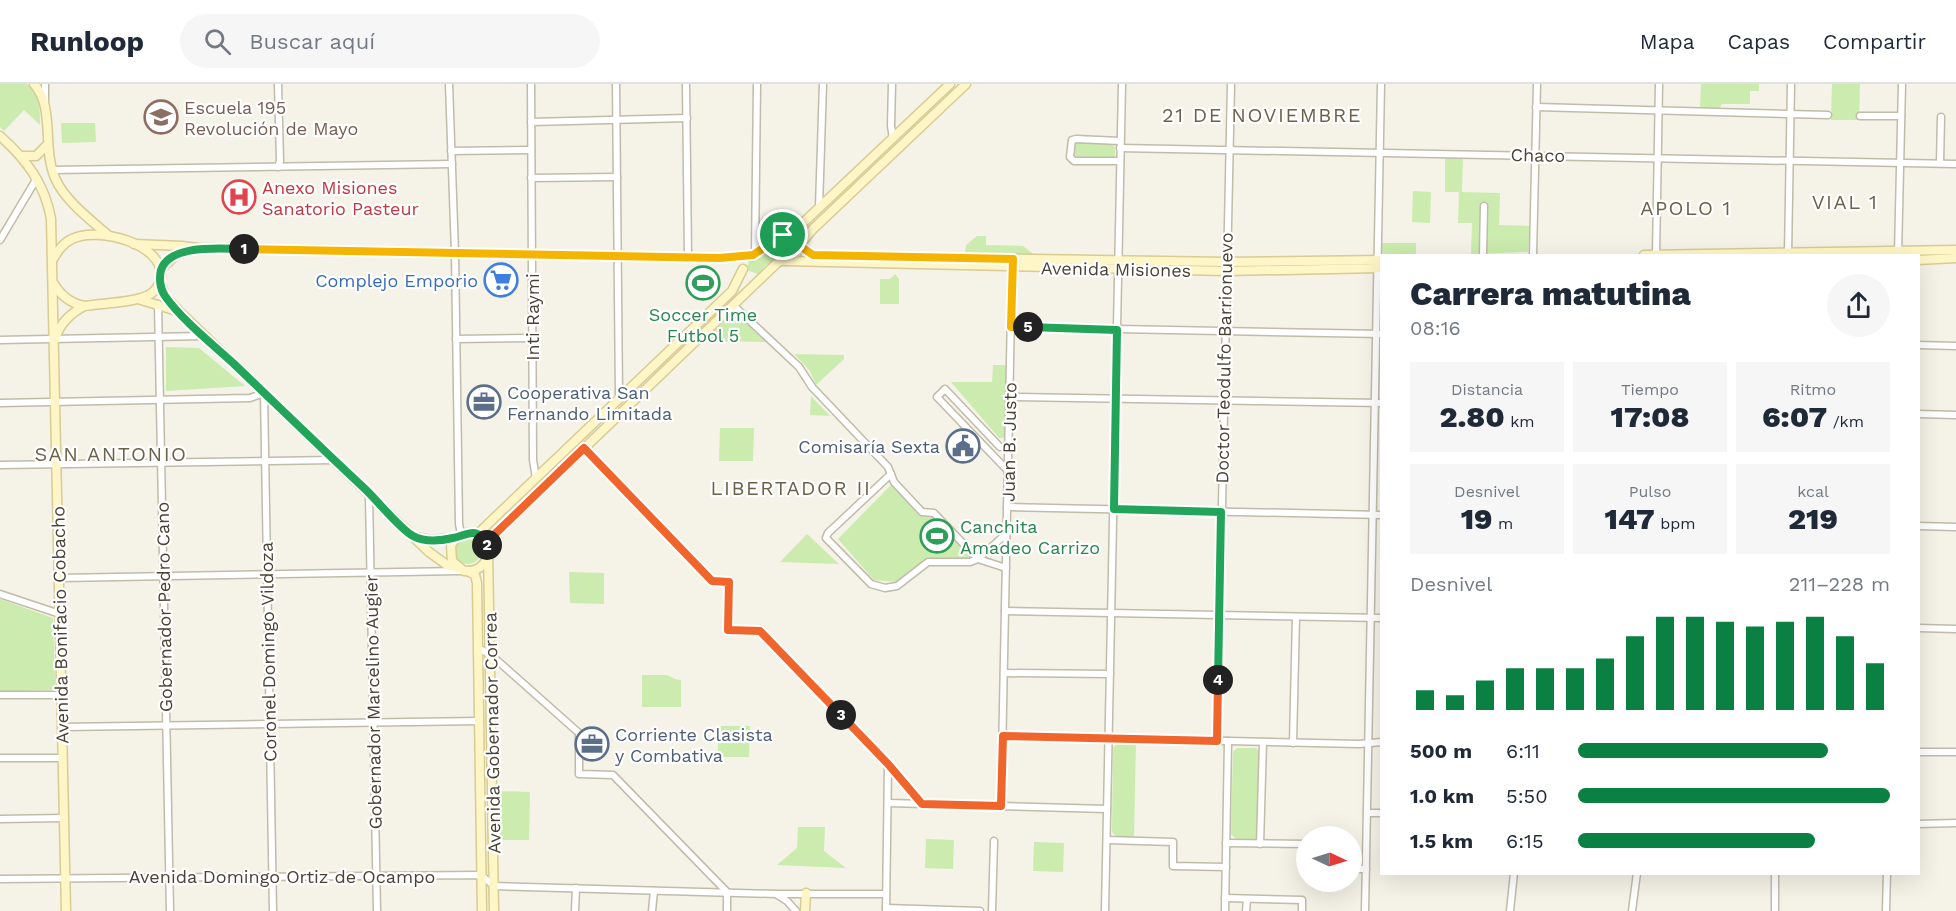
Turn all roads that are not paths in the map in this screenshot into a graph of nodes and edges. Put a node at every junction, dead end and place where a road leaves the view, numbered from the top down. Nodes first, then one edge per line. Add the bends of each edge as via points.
1 (33, 84) edge
2 (45, 84) edge
3 (278, 84) edge
4 (449, 84) edge
5 (531, 84) edge
6 (616, 84) edge
7 (686, 84) edge
8 (758, 84) edge
9 (823, 84) edge
10 (892, 84) edge
11 (950, 84) edge
12 (966, 84) edge
13 (1122, 84) edge
14 (1231, 84) edge
15 (1381, 84) edge
16 (1537, 84) edge
17 (1659, 84) edge
18 (1791, 84) edge
19 (1902, 84) edge
20 (46, 105) junction
21 (1536, 107) junction
22 (1659, 111) junction
23 (1791, 114) junction
24 (1828, 115) dead end
25 (1860, 116) dead end
26 (1901, 116) junction
27 (1941, 117) dead end
28 (687, 118) junction
29 (617, 120) junction
30 (531, 122) junction
31 (0, 136) edge
32 (893, 138) junction
33 (47, 145) junction
34 (1120, 145) junction
35 (531, 150) junction
36 (451, 151) junction
37 (1228, 151) junction
38 (1379, 152) junction
39 (22, 156) junction
40 (1535, 156) junction
41 (1658, 158) junction
42 (1120, 161) junction
43 (1790, 161) junction
44 (1900, 163) junction
45 (452, 164) junction
46 (1940, 164) junction
47 (1956, 164) edge
48 (278, 166) junction
49 (52, 170) junction
50 (617, 177) junction
51 (37, 178) junction
52 (531, 178) junction
53 (1484, 206) dead end
54 (819, 208) junction
55 (783, 235) junction
56 (109, 236) junction
57 (0, 240) edge
58 (134, 244) junction
59 (800, 245) junction
60 (198, 248) junction
61 (1956, 250) edge
62 (1899, 253) edge
63 (455, 254) junction
64 (532, 254) junction
65 (754, 254) junction
66 (1483, 254) edge
67 (1533, 254) edge
68 (1656, 254) edge
69 (1788, 254) edge
70 (618, 256) junction
71 (688, 257) junction
72 (719, 258) junction
73 (1956, 258) edge
74 (53, 259) junction
75 (1920, 260) edge
76 (779, 262) junction
77 (1012, 263) junction
78 (1379, 264) edge
79 (1118, 265) junction
80 (1226, 267) junction
81 (161, 269) junction
82 (743, 269) junction
83 (764, 277) junction
84 (53, 280) junction
85 (160, 281) junction
86 (136, 298) junction
87 (158, 304) junction
88 (733, 305) junction
89 (84, 306) junction
90 (180, 312) junction
91 (1011, 327) junction
92 (1117, 330) junction
93 (1225, 332) junction
94 (1379, 334) edge
95 (204, 336) junction
96 (159, 337) junction
97 (532, 338) junction
98 (55, 339) junction
99 (456, 339) junction
100 (0, 340) edge
101 (1920, 345) edge
102 (1956, 346) edge
103 (264, 393) junction
104 (1010, 397) junction
105 (619, 398) junction
106 (1115, 398) junction
107 (160, 399) junction
108 (1224, 400) junction
109 (56, 401) junction
110 (0, 403) edge
111 (1378, 403) edge
112 (1920, 414) edge
113 (1956, 415) edge
114 (1009, 447) junction
115 (584, 448) junction
116 (334, 459) junction
117 (264, 460) junction
118 (161, 462) junction
119 (57, 463) junction
120 (0, 465) edge
121 (1008, 471) junction
122 (891, 474) junction
123 (536, 478) junction
124 (369, 493) junction
125 (1007, 507) junction
126 (1114, 509) junction
127 (1221, 512) junction
128 (1372, 515) junction
129 (1380, 515) edge
130 (1920, 526) edge
131 (1956, 527) edge
132 (474, 533) junction
133 (1007, 533) junction
134 (411, 535) junction
135 (458, 536) junction
136 (450, 550) junction
137 (488, 553) junction
138 (978, 559) junction
139 (445, 563) junction
140 (1006, 568) junction
141 (464, 570) junction
142 (438, 571) junction
143 (371, 573) junction
144 (266, 574) junction
145 (163, 576) junction
146 (60, 578) junction
147 (0, 594) edge
148 (1005, 611) junction
149 (1112, 613) junction
150 (60, 614) junction
151 (1220, 615) junction
152 (1296, 617) junction
153 (1371, 618) junction
154 (1380, 618) edge
155 (1920, 628) edge
156 (1956, 629) edge
157 (478, 648) junction
158 (491, 655) junction
159 (1004, 674) junction
160 (1110, 674) junction
161 (0, 695) edge
162 (62, 695) junction
163 (479, 721) junction
164 (374, 722) junction
165 (270, 724) junction
166 (166, 725) junction
167 (62, 727) junction
168 (1003, 736) junction
169 (1109, 737) junction
170 (1217, 741) junction
171 (1228, 741) junction
172 (1263, 742) junction
173 (1380, 742) edge
174 (1293, 743) junction
175 (1368, 744) junction
176 (1920, 752) edge
177 (1956, 752) edge
178 (0, 758) edge
179 (63, 758) junction
180 (888, 764) junction
181 (888, 803) junction
182 (922, 804) junction
183 (1001, 806) junction
184 (1107, 809) junction
185 (1367, 813) junction
186 (1380, 813) edge
187 (64, 818) junction
188 (0, 819) edge
189 (1956, 823) edge
190 (1920, 824) edge
191 (1107, 840) junction
192 (994, 841) dead end
193 (1226, 843) junction
194 (1260, 844) junction
195 (1296, 844) edge
196 (1226, 867) junction
197 (1362, 869) edge
198 (1366, 869) junction
199 (481, 874) junction
200 (376, 875) junction
201 (1514, 875) edge
202 (1637, 875) edge
203 (1775, 875) edge
204 (1887, 875) edge
205 (273, 876) junction
206 (169, 877) junction
207 (65, 878) junction
208 (0, 879) edge
209 (494, 886) junction
210 (576, 888) junction
211 (654, 891) junction
212 (727, 892) junction
213 (806, 892) junction
214 (776, 894) junction
215 (886, 894) junction
216 (1225, 898) junction
217 (1247, 899) junction
218 (886, 910) edge
219 (66, 911) edge
220 (170, 911) edge
221 (273, 911) edge
222 (377, 911) edge
223 (482, 911) edge
224 (494, 911) edge
225 (575, 911) edge
226 (652, 911) edge
227 (727, 911) edge
228 (795, 911) edge
229 (805, 911) edge
230 (980, 911) edge
231 (992, 911) edge
232 (1105, 911) edge
233 (1225, 911) edge
234 (1246, 911) edge
235 (1302, 911) edge
236 (1365, 911) edge
237 (1510, 911) edge
238 (1632, 911) edge
239 (1775, 911) edge
240 (1886, 911) edge

1 - 20 main road
2 - 20 street
3 - 48 street
4 - 36 street
5 - 30 street, Inti Raymi
6 - 29 street
7 - 28 street
8 - 65 street
9 - 54 street
10 - 32 street
11 - 32 main road
12 - 59 main road
13 - 34 street
14 - 37 street, Doctor Teodulfo Barrionuevo
15 - 38 street
16 - 21 street
17 - 22 street
18 - 23 street
19 - 26 street
20 - 33 main road
21 - 22 street
21 - 40 street
22 - 23 street
22 - 41 street
23 - 24 street
23 - 43 street
25 - 26 street
26 - 44 street
27 - 46 street
28 - 29 street
28 - 71 street
29 - 30 street
29 - 50 street
30 - 35 street, Inti Raymi
31 - 39 main road
32 - 54 main road
33 - 39 main road via 36,156
33 - 49 main road
34 - 37 street, Chaco
34 - 42 street
34 - 42 street, Chaco via 1076,139 1072,140 1070,157
35 - 36 street
35 - 52 street, Inti Raymi
36 - 45 street
37 - 38 street, Chaco
37 - 80 street, Doctor Teodulfo Barrionuevo
38 - 40 street, Chaco
38 - 78 street
39 - 51 main road
40 - 41 street, Chaco
40 - 67 street
41 - 43 street, Chaco
41 - 68 street
42 - 79 street
43 - 44 street, Chaco
43 - 69 street
44 - 46 street, Chaco
44 - 62 street
45 - 48 street
45 - 63 street
46 - 47 street, Chaco
48 - 49 street
49 - 56 main road via 67,197
50 - 52 street
50 - 70 street
51 - 57 street
51 - 74 main road via 49,204
52 - 64 street, Inti Raymi
53 - 66 street
54 - 55 main road
55 - 59 main road, Avenida Misiones via 795,236
55 - 65 main road
56 - 58 main road
56 - 74 main road via 71,239
58 - 60 main road
58 - 81 main road via 154,255
59 - 76 main road via 795,255
59 - 77 main road, Avenida Misiones via 817,255
60 - 63 main road
60 - 81 main road via 176,255
61 - 62 main road
62 - 69 main road
63 - 64 main road
63 - 99 street
64 - 70 main road
64 - 97 street, Inti Raymi
65 - 72 main road
65 - 82 main road
70 - 71 main road
70 - 105 street
71 - 72 main road
72 - 82 main road
73 - 75 main road
74 - 84 main road
76 - 77 main road, Avenida Misiones
76 - 83 main road
77 - 79 main road, Avenida Misiones
77 - 91 street, Juan B. Justo
78 - 80 main road, Avenida Misiones
78 - 94 street
79 - 80 main road, Avenida Misiones
79 - 92 street
80 - 93 street, Doctor Teodulfo Barrionuevo
81 - 85 main road
82 - 83 main road via 753,278
82 - 105 main road via 732,291
83 - 88 main road
84 - 89 main road via 66,299
84 - 98 main road, Avenida Bonifacio Cobacho
85 - 86 main road via 152,292
85 - 90 main road via 165,296
86 - 87 main road
86 - 89 main road
87 - 90 main road
87 - 96 street, Gobernador Pedro Cano
88 - 115 main road
88 - 122 street via 798,367
89 - 98 main road via 68,317
90 - 95 main road
91 - 92 street
91 - 104 street, Juan B. Justo
92 - 93 street
92 - 106 street
93 - 94 street
93 - 108 street, Doctor Teodulfo Barrionuevo
94 - 111 street
95 - 96 street
95 - 103 main road
96 - 98 street
96 - 107 street, Gobernador Pedro Cano
97 - 99 street
97 - 123 street, Inti Raymi
98 - 100 street
98 - 109 main road, Avenida Bonifacio Cobacho
99 - 135 street
101 - 102 street
103 - 107 street via 250,398
103 - 116 main road
103 - 117 street, Coronel Domingo Vildoza
104 - 106 street
104 - 114 street, Juan B. Justo
105 - 123 main road
106 - 108 street
106 - 126 street
107 - 109 street
107 - 118 street, Gobernador Pedro Cano
108 - 111 street
108 - 127 street, Doctor Teodulfo Barrionuevo
109 - 110 street
109 - 119 main road, Avenida Bonifacio Cobacho
111 - 128 street
112 - 113 street
114 - 121 street, Juan B. Justo
114 - 121 street via 1000,447 945,389 937,397
115 - 137 main road via 496,533
115 - 180 street via 712,581 729,582 728,630 760,631
116 - 117 street
116 - 124 main road
117 - 118 street
117 - 144 street, Coronel Domingo Vildoza
118 - 119 street
118 - 145 street, Gobernador Pedro Cano
119 - 120 street
119 - 146 main road, Avenida Bonifacio Cobacho
121 - 125 street, Juan B. Justo
122 - 138 street via 921,512 934,513
122 - 138 street via 826,538 871,584 897,586 928,562
123 - 132 main road via 482,530
124 - 134 main road
124 - 143 street, Gobernador Marcelino Augier
125 - 126 street
125 - 133 street, Juan B. Justo
126 - 127 street
126 - 149 street
127 - 128 street
127 - 151 street, Doctor Teodulfo Barrionuevo
128 - 129 street
128 - 153 street
130 - 131 street
132 - 135 main road
132 - 137 main road via 484,539
133 - 138 street
133 - 140 street, Juan B. Justo
134 - 135 main road via 422,540
134 - 139 main road
135 - 136 main road
136 - 139 street
136 - 141 main road via 452,561
137 - 141 main road via 483,566
137 - 158 main road, Avenida Gobernador Correa
138 - 140 street
139 - 141 main road
139 - 142 street
140 - 148 street, Juan B. Justo
141 - 142 street
141 - 157 main road, Avenida Gobernador Correa via 477,578
142 - 143 street
143 - 144 street
143 - 164 street, Gobernador Marcelino Augier
144 - 145 street
144 - 165 street, Coronel Domingo Vildoza
145 - 146 street
145 - 166 street, Gobernador Pedro Cano
146 - 150 main road, Avenida Bonifacio Cobacho
147 - 150 street
148 - 149 street
148 - 159 street, Juan B. Justo
149 - 151 street
149 - 160 street
150 - 162 main road, Avenida Bonifacio Cobacho
151 - 152 street
151 - 170 street, Doctor Teodulfo Barrionuevo
152 - 153 street
152 - 174 street
153 - 154 street
153 - 175 street
155 - 156 street
157 - 158 street
157 - 163 main road, Avenida Gobernador Correa
158 - 209 main road, Avenida Gobernador Correa
158 - 212 street via 579,734 579,774 614,775
159 - 160 street
159 - 168 street, Juan B. Justo
160 - 169 street
161 - 162 street
162 - 167 main road, Avenida Bonifacio Cobacho
163 - 164 street
163 - 199 main road, Avenida Gobernador Correa
164 - 165 street
164 - 200 street, Gobernador Marcelino Augier
165 - 166 street
165 - 205 street, Coronel Domingo Vildoza
166 - 167 street
166 - 206 street, Gobernador Pedro Cano
167 - 179 main road, Avenida Bonifacio Cobacho
168 - 169 street
168 - 183 street, Juan B. Justo
169 - 170 street
169 - 184 street
170 - 171 street
171 - 172 street
171 - 193 street
172 - 174 street
172 - 194 street
173 - 175 street
174 - 175 street
175 - 185 street
176 - 177 street
178 - 179 street
179 - 187 main road, Avenida Bonifacio Cobacho
180 - 181 street
180 - 182 street
181 - 182 street
181 - 215 street
182 - 183 street
183 - 184 street
184 - 191 street
185 - 186 street
185 - 198 street
187 - 188 street
187 - 207 main road, Avenida Bonifacio Cobacho
189 - 190 street
191 - 196 street via 1173,842 1173,866
191 - 232 street
192 - 231 street
193 - 194 street
193 - 196 street
194 - 195 street
196 - 216 street
197 - 198 street
198 - 236 street
199 - 200 street, Avenida Domingo Ortiz de Ocampo
199 - 209 street
199 - 223 main road, Avenida Gobernador Correa
200 - 205 street, Avenida Domingo Ortiz de Ocampo
200 - 222 street, Gobernador Marcelino Augier
201 - 237 street
202 - 238 street
203 - 239 street
204 - 240 street
205 - 206 street, Avenida Domingo Ortiz de Ocampo
205 - 221 street, Coronel Domingo Vildoza
206 - 207 street, Avenida Domingo Ortiz de Ocampo
206 - 220 street, Gobernador Pedro Cano
207 - 208 street, Avenida Domingo Ortiz de Ocampo
207 - 219 main road, Avenida Bonifacio Cobacho
209 - 210 street
209 - 224 main road, Avenida Gobernador Correa
210 - 211 street
210 - 225 street
211 - 212 street
211 - 226 street
212 - 214 street
212 - 227 street
213 - 214 street
213 - 215 street
213 - 229 main road
214 - 228 street
215 - 218 street
216 - 217 street
216 - 233 street
217 - 234 street
217 - 235 street via 1302,900
218 - 230 street

